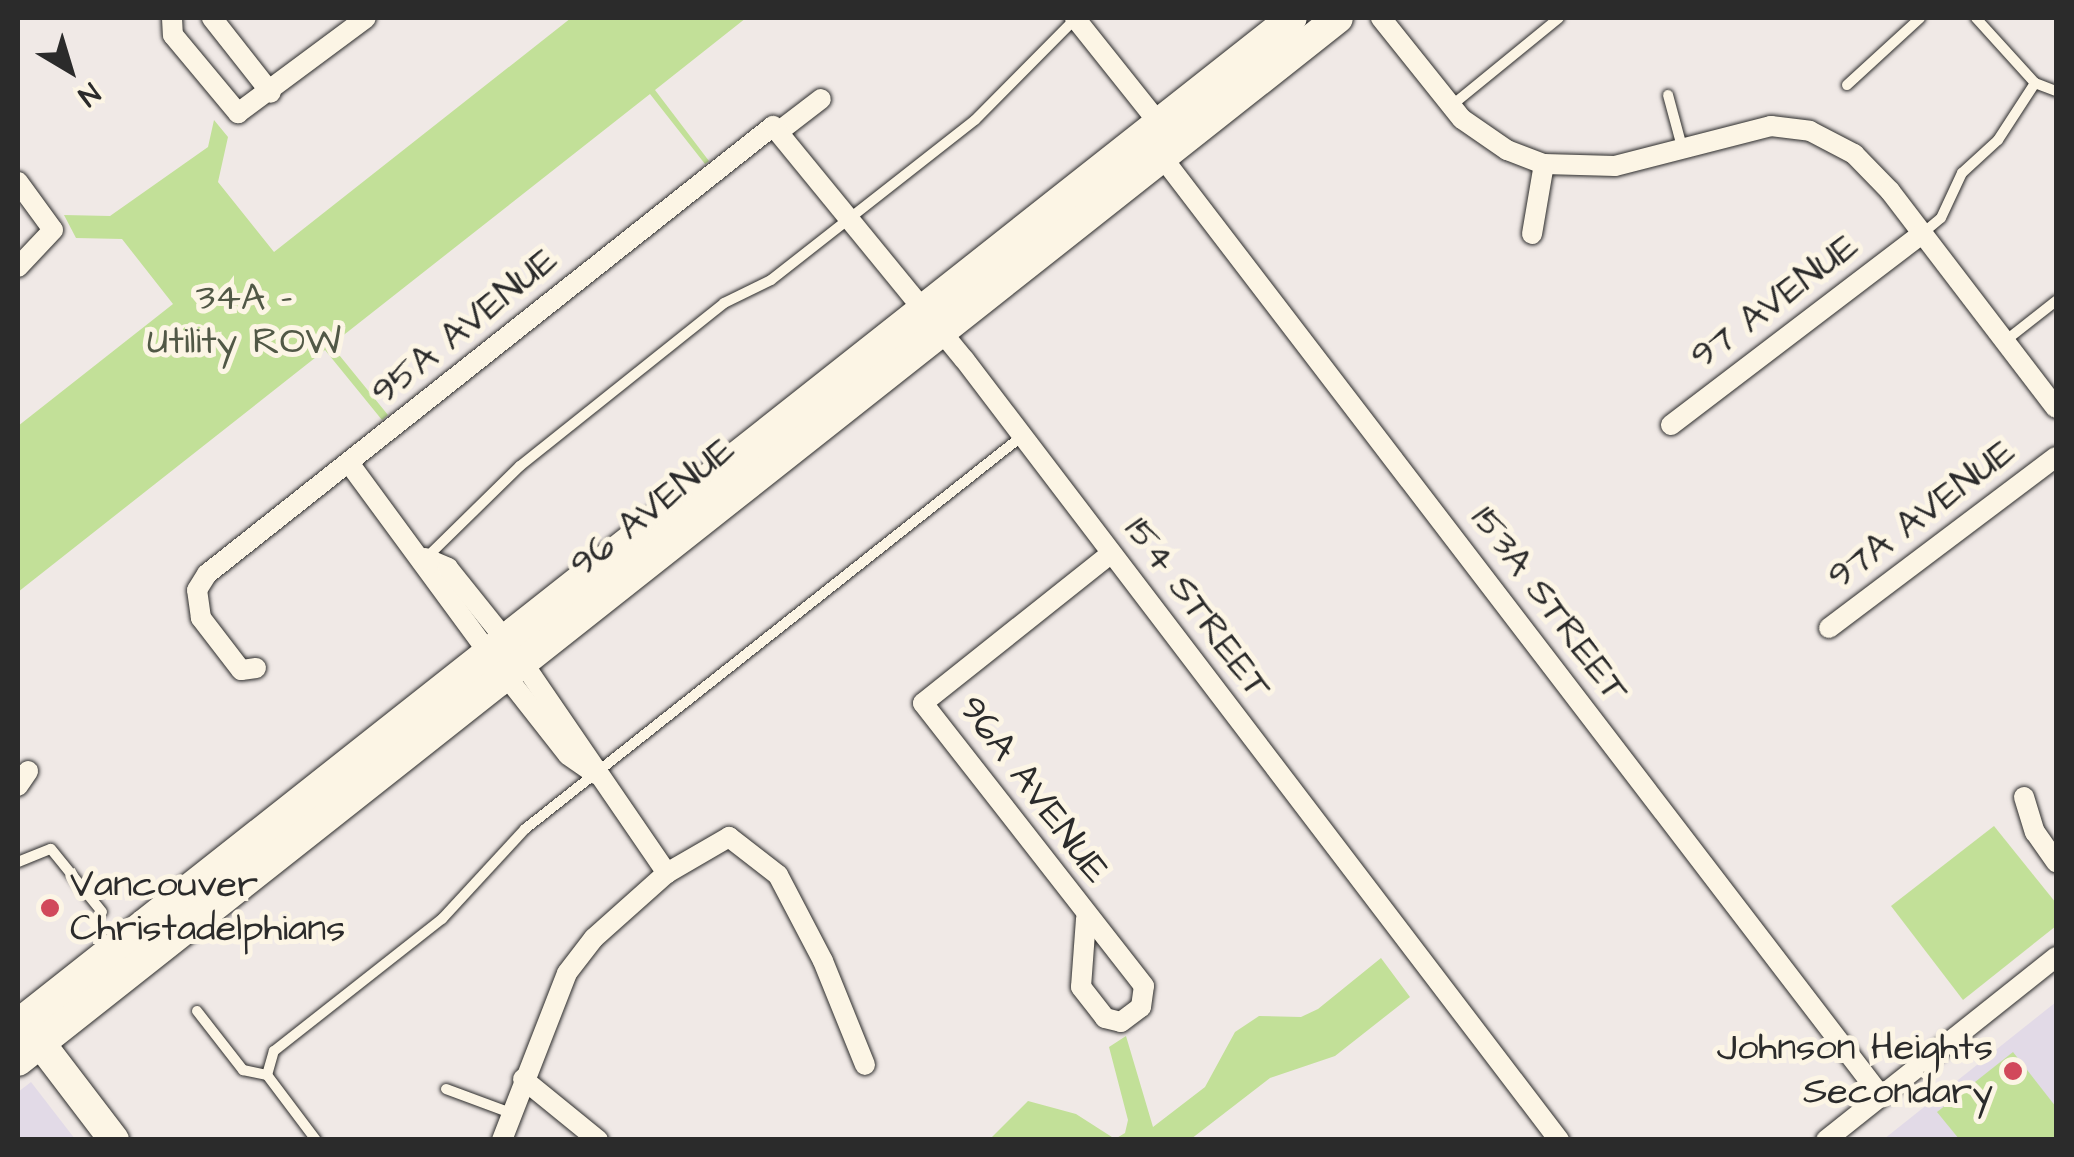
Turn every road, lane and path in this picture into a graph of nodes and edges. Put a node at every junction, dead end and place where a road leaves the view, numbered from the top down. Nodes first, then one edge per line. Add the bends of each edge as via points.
1 (172, 18) edge
2 (212, 18) edge
3 (366, 18) edge
4 (1075, 18) edge
5 (1292, 18) edge
6 (1338, 18) edge
7 (1381, 18) edge
8 (1559, 18) edge
9 (1920, 18) edge
10 (1976, 18) edge
11 (2035, 84) junction
12 (1847, 85) dead end
13 (2056, 92) edge
14 (272, 93) junction
15 (1668, 95) dead end
16 (821, 99) dead end
17 (1450, 106) junction
18 (1158, 122) junction
19 (775, 129) junction
20 (1682, 147) junction
21 (1162, 157) junction
22 (1544, 164) junction
23 (18, 182) edge
24 (848, 220) junction
25 (1532, 234) dead end
26 (1922, 234) junction
27 (19, 262) edge
28 (2056, 301) edge
29 (932, 319) junction
30 (2005, 342) junction
31 (2056, 408) edge
32 (1671, 425) dead end
33 (1023, 435) junction
34 (2056, 457) edge
35 (350, 463) junction
36 (1110, 554) junction
37 (425, 558) junction
38 (1829, 628) dead end
39 (507, 652) junction
40 (256, 668) dead end
41 (595, 774) junction
42 (2024, 797) dead end
43 (18, 862) edge
44 (2056, 862) edge
45 (667, 873) junction
46 (102, 912) dead end
47 (1086, 919) junction
48 (2056, 956) edge
49 (197, 1011) dead end
50 (23, 1032) edge
51 (866, 1065) dead end
52 (267, 1075) junction
53 (523, 1079) junction
54 (446, 1089) dead end
55 (1880, 1096) junction
56 (511, 1114) junction
57 (114, 1140) edge
58 (316, 1140) edge
59 (502, 1140) edge
60 (598, 1140) edge
61 (1559, 1140) edge
62 (1826, 1140) edge

1 - 14 street via 173,35 228,106 248,110
2 - 14 street
3 - 14 street
4 - 18 street
4 - 24 lane via 974,120
5 - 18 main road, 96 AVENUE
6 - 21 main road, 96 AVENUE
7 - 17 street
8 - 17 lane
9 - 12 lane
10 - 11 lane
11 - 13 lane
11 - 26 lane via 1998,140 1962,172 1941,218
15 - 20 lane
16 - 19 street, 95A AVENUE
17 - 22 street via 1492,141
18 - 29 main road, 96 AVENUE
19 - 24 street, 154 STREET
19 - 35 street, 95A AVENUE
20 - 22 street via 1614,166
20 - 26 street via 1755,127 1810,132 1864,161
21 - 29 main road, 96 AVENUE
21 - 55 street, 153A STREET
22 - 25 street
23 - 27 street via 53,230
24 - 29 street, 154 STREET
24 - 37 lane via 771,280 724,303 520,466
26 - 30 street
26 - 32 street, 97 AVENUE
28 - 30 lane
29 - 33 street, 154 STREET
29 - 39 main road, 96 AVENUE
30 - 31 street
33 - 36 street, 154 STREET
33 - 41 lane
34 - 38 street, 97A AVENUE
35 - 37 street
35 - 40 street, 95A AVENUE via 201,582 202,618 241,670
36 - 47 street, 96A AVENUE via 924,703
36 - 61 street, 154 STREET
37 - 39 street via 448,568
39 - 41 street via 568,755
39 - 50 main road, 96 AVENUE
41 - 45 street
41 - 52 lane via 512,840 442,919 274,1051
42 - 44 street via 2035,832
43 - 46 lane via 51,848
45 - 51 street via 729,837 768,864 823,961
45 - 53 street via 572,966
47 - 47 street, 96A AVENUE via 1112,940 1144,986 1142,1007 1121,1022 1105,1018 1082,987
48 - 55 street
49 - 52 lane via 243,1070
50 - 57 main road
52 - 58 lane
53 - 56 street
53 - 60 street
54 - 56 lane
55 - 62 street
56 - 59 street

